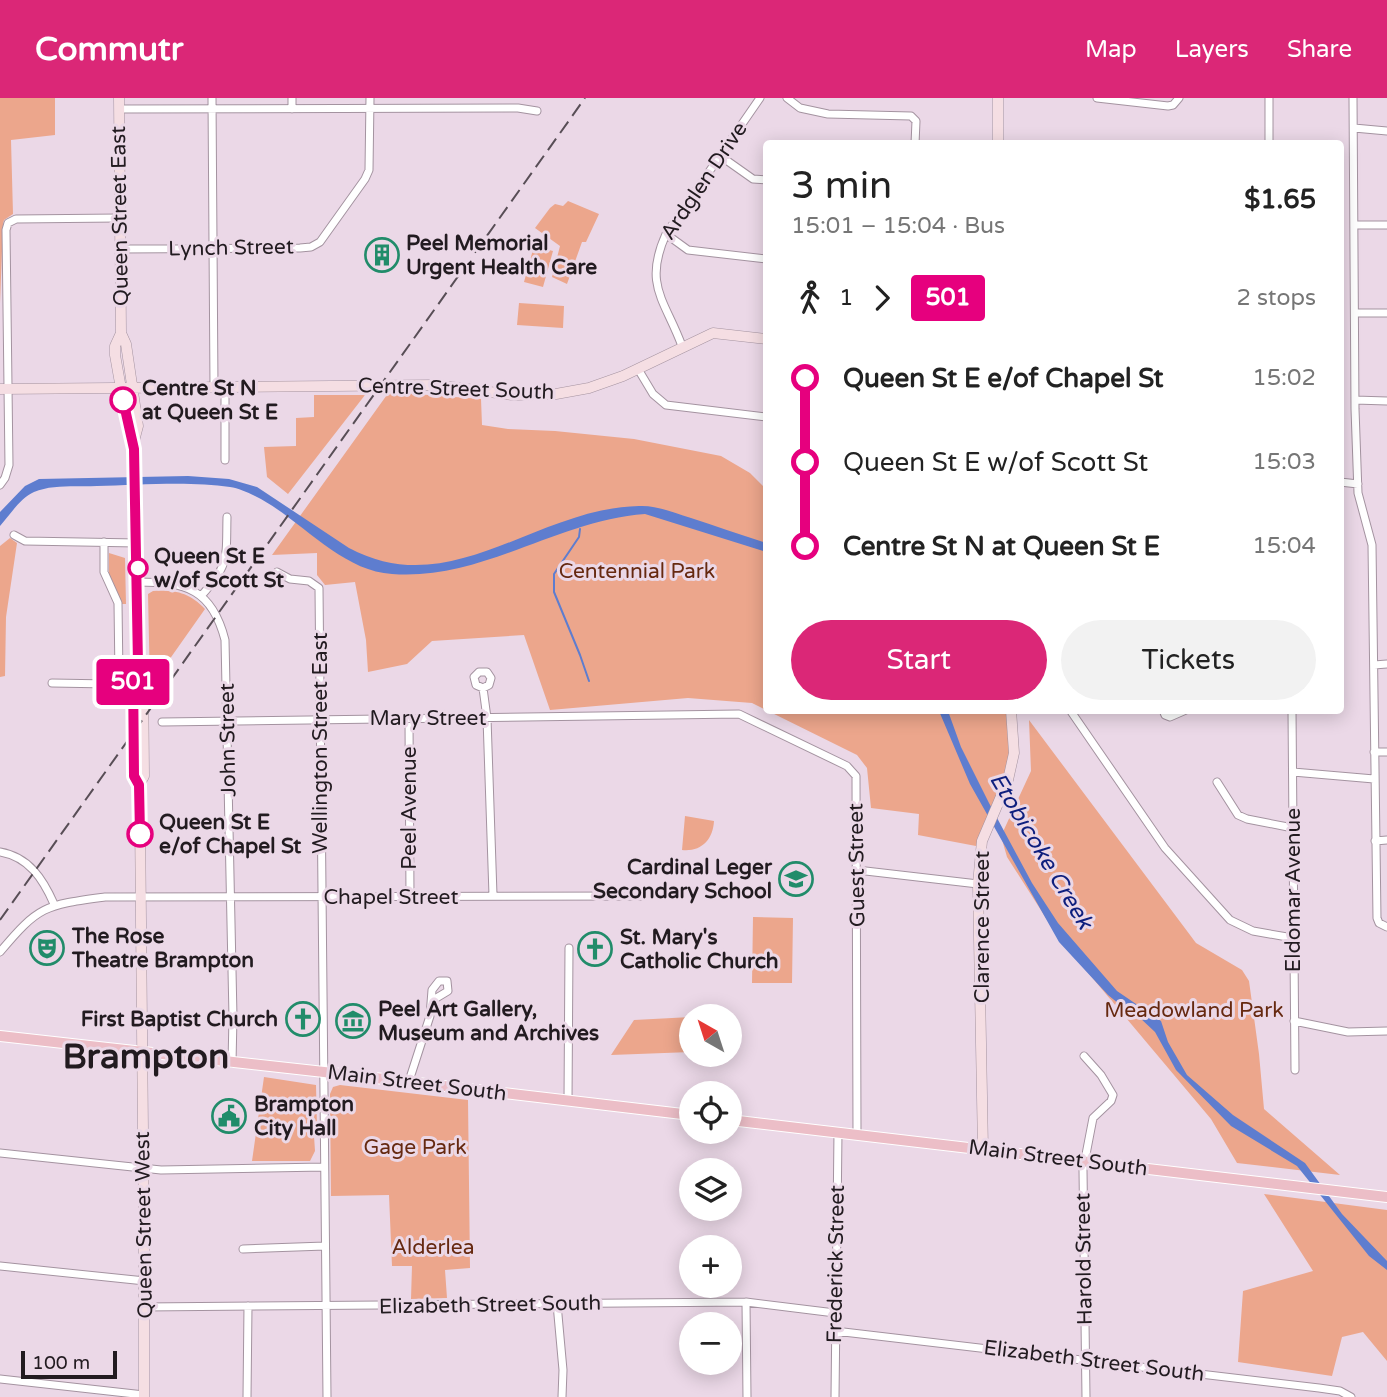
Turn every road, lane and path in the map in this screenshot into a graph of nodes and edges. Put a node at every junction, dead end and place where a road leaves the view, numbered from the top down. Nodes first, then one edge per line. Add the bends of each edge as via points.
1 (212, 98) edge
2 (292, 98) edge
3 (370, 98) edge
4 (760, 98) edge
5 (787, 98) edge
6 (998, 98) edge
7 (1097, 98) edge
8 (1179, 98) edge
9 (1269, 98) edge
10 (1353, 98) edge
11 (119, 103) edge
12 (292, 109) junction
13 (370, 109) junction
14 (213, 110) junction
15 (537, 111) dead end
16 (1354, 128) junction
17 (1387, 131) edge
18 (915, 140) edge
19 (998, 140) edge
20 (1269, 140) edge
21 (719, 155) junction
22 (763, 180) edge
23 (119, 218) junction
24 (1354, 225) junction
25 (1387, 225) edge
26 (666, 234) junction
27 (120, 248) junction
28 (214, 249) junction
29 (763, 259) edge
30 (1355, 313) junction
31 (1387, 313) edge
32 (121, 333) junction
33 (763, 339) edge
34 (682, 346) junction
35 (638, 369) junction
36 (121, 387) junction
37 (132, 387) junction
38 (220, 387) junction
39 (4, 389) edge
40 (1355, 400) junction
41 (1387, 401) edge
42 (763, 417) edge
43 (134, 440) junction
44 (225, 460) dead end
45 (1344, 482) edge
46 (1358, 484) junction
47 (0, 485) edge
48 (227, 517) dead end
49 (14, 536) dead end
50 (104, 542) junction
51 (137, 543) junction
52 (277, 572) dead end
53 (138, 582) junction
54 (201, 596) junction
55 (1387, 664) edge
56 (1374, 665) junction
57 (52, 683) dead end
58 (483, 688) dead end
59 (1011, 714) edge
60 (1073, 714) edge
61 (1289, 714) edge
62 (693, 715) joint
63 (487, 718) junction
64 (321, 719) junction
65 (408, 719) junction
66 (227, 721) junction
67 (162, 722) dead end
68 (1374, 752) junction
69 (1387, 752) edge
70 (1293, 772) junction
71 (1374, 779) junction
72 (1217, 782) dead end
73 (1293, 828) junction
74 (1387, 840) edge
75 (1375, 841) junction
76 (0, 852) edge
77 (857, 870) junction
78 (978, 884) junction
79 (493, 895) junction
80 (230, 896) junction
81 (641, 896) dead end
82 (140, 897) junction
83 (321, 897) junction
84 (410, 897) junction
85 (54, 904) junction
86 (1387, 927) edge
87 (1293, 938) junction
88 (569, 948) dead end
89 (0, 952) edge
90 (433, 1000) dead end
91 (1294, 1021) junction
92 (1387, 1031) edge
93 (0, 1036) edge
94 (142, 1053) junction
95 (1084, 1056) dead end
96 (232, 1063) junction
97 (1294, 1070) dead end
98 (324, 1072) junction
99 (409, 1082) junction
100 (568, 1101) junction
101 (679, 1114) edge
102 (742, 1120) edge
103 (838, 1132) junction
104 (857, 1134) junction
105 (984, 1149) junction
106 (0, 1153) edge
107 (1085, 1162) junction
108 (324, 1167) junction
109 (143, 1168) junction
110 (1387, 1198) edge
111 (325, 1246) junction
112 (243, 1250) dead end
113 (0, 1266) edge
114 (145, 1281) junction
115 (746, 1302) junction
116 (557, 1304) junction
117 (248, 1306) junction
118 (144, 1307) junction
119 (326, 1307) junction
120 (835, 1313) junction
121 (835, 1331) junction
122 (1086, 1360) junction
123 (0, 1379) edge
124 (144, 1396) edge
125 (247, 1397) edge
126 (327, 1397) edge
127 (562, 1397) edge
128 (747, 1397) edge
129 (835, 1397) edge
130 (1086, 1397) edge
131 (1351, 1397) edge

1 - 14 street
2 - 12 street
3 - 13 street
4 - 21 street, Ardglen Drive
5 - 18 street via 800,108 828,114 911,116 916,121
6 - 19 main road
7 - 8 street via 1168,106
9 - 20 street
10 - 16 street
11 - 14 street
11 - 23 main road, Queen Street East
12 - 13 street
12 - 14 street
13 - 15 street
13 - 28 street, Lynch Street via 369,170 320,242 300,248
14 - 28 street
16 - 17 street
16 - 24 street
21 - 22 street via 753,179
21 - 26 street, Ardglen Drive
23 - 27 main road, Queen Street East
23 - 39 street via 16,219 8,223
24 - 25 street
24 - 30 street
26 - 29 street via 688,250
26 - 34 street, Ardglen Drive via 656,280
27 - 28 street, Lynch Street
27 - 32 main road, Queen Street East
28 - 38 street
30 - 31 street
30 - 40 street
32 - 36 main road, Queen Street East via 115,346
32 - 37 main road, Queen Street East
33 - 34 main road, Centre Street South via 713,333
34 - 35 main road, Centre Street South
35 - 38 main road, Centre Street South via 589,388 541,395 436,385
35 - 42 street via 653,394 666,405
36 - 37 main road, Centre Street South
36 - 39 main road, Centre Street South
36 - 43 main road, Queen Street East
37 - 38 main road, Centre Street South
37 - 43 main road, Queen Street East via 138,426
38 - 44 street
39 - 47 street via 9,465
40 - 41 street
40 - 46 street
43 - 51 main road, Queen Street East
45 - 46 street
46 - 56 street via 1372,545
48 - 54 street via 224,568
49 - 50 street via 25,541
50 - 51 street
50 - 57 street via 104,572 118,603 119,677 110,684
51 - 53 main road, Queen Street East
52 - 64 street, Wellington Street East via 319,588
53 - 54 street via 171,583
53 - 82 main road, Queen Street East via 144,776 139,785
54 - 66 street, John Street via 219,619 225,640
55 - 56 street
56 - 68 street
58 - 63 street
59 - 78 main road, Clarence Street via 1014,753 999,805 986,828
60 - 87 street via 1165,848 1230,920 1253,931
61 - 70 street, Eldomar Avenue
62 - 63 street, Mary Street
62 - 77 street, Guest Street via 739,714 850,769 856,776
63 - 65 street, Mary Street
63 - 79 street
64 - 65 street, Mary Street
64 - 66 street, Mary Street
64 - 83 street, Wellington Street East
65 - 84 street, Peel Avenue
66 - 67 street, Mary Street
66 - 80 street, John Street
68 - 69 street
68 - 71 street
70 - 71 street
70 - 73 street, Eldomar Avenue
71 - 75 street
72 - 73 street via 1238,816
73 - 87 street, Eldomar Avenue
74 - 75 street
75 - 86 street via 1377,919
76 - 85 street via 36,871
77 - 78 street
77 - 104 street, Guest Street
78 - 105 main road, Clarence Street
79 - 81 street, Chapel Street
79 - 84 street, Chapel Street
80 - 82 street, Chapel Street
80 - 83 street, Chapel Street
80 - 96 street, John Street
82 - 85 street, Chapel Street
82 - 94 main road, Queen Street East
83 - 84 street, Chapel Street
83 - 98 street, Wellington Street East
85 - 89 street via 26,922
87 - 91 street, Eldomar Avenue
88 - 100 street
90 - 99 street
91 - 92 street via 1348,1032
91 - 97 street, Eldomar Avenue
93 - 94 main road, Main Street South
94 - 96 main road, Main Street South
94 - 109 main road, Queen Street West
95 - 107 street, Harold Street via 1113,1095 1093,1118
96 - 98 main road, Main Street South
98 - 99 main road, Main Street South
98 - 108 street, Wellington Street East
99 - 100 main road, Main Street South
100 - 101 main road, Main Street South
102 - 103 main road, Main Street South
103 - 104 main road, Main Street South
103 - 120 street, Frederick Street
104 - 105 main road, Main Street South
105 - 107 main road, Main Street South
106 - 109 street
107 - 110 main road, Main Street South
107 - 122 street, Harold Street
108 - 109 street
108 - 111 street, Wellington Street East
109 - 114 main road, Queen Street West
111 - 112 street
111 - 119 street, Wellington Street East
113 - 114 street
114 - 118 main road, Queen Street West
115 - 116 street, Elizabeth Street South
115 - 120 street, Elizabeth Street South
115 - 128 street
116 - 119 street, Elizabeth Street South
116 - 127 street
117 - 118 street, Elizabeth Street South
117 - 119 street, Elizabeth Street South
117 - 125 street
118 - 124 main road, Queen Street West
119 - 126 street, Wellington Street East
120 - 121 street, Frederick Street
121 - 122 street, Elizabeth Street South
121 - 129 street, Frederick Street
122 - 130 street, Harold Street
122 - 131 street, Elizabeth Street South via 1340,1391
123 - 124 street

